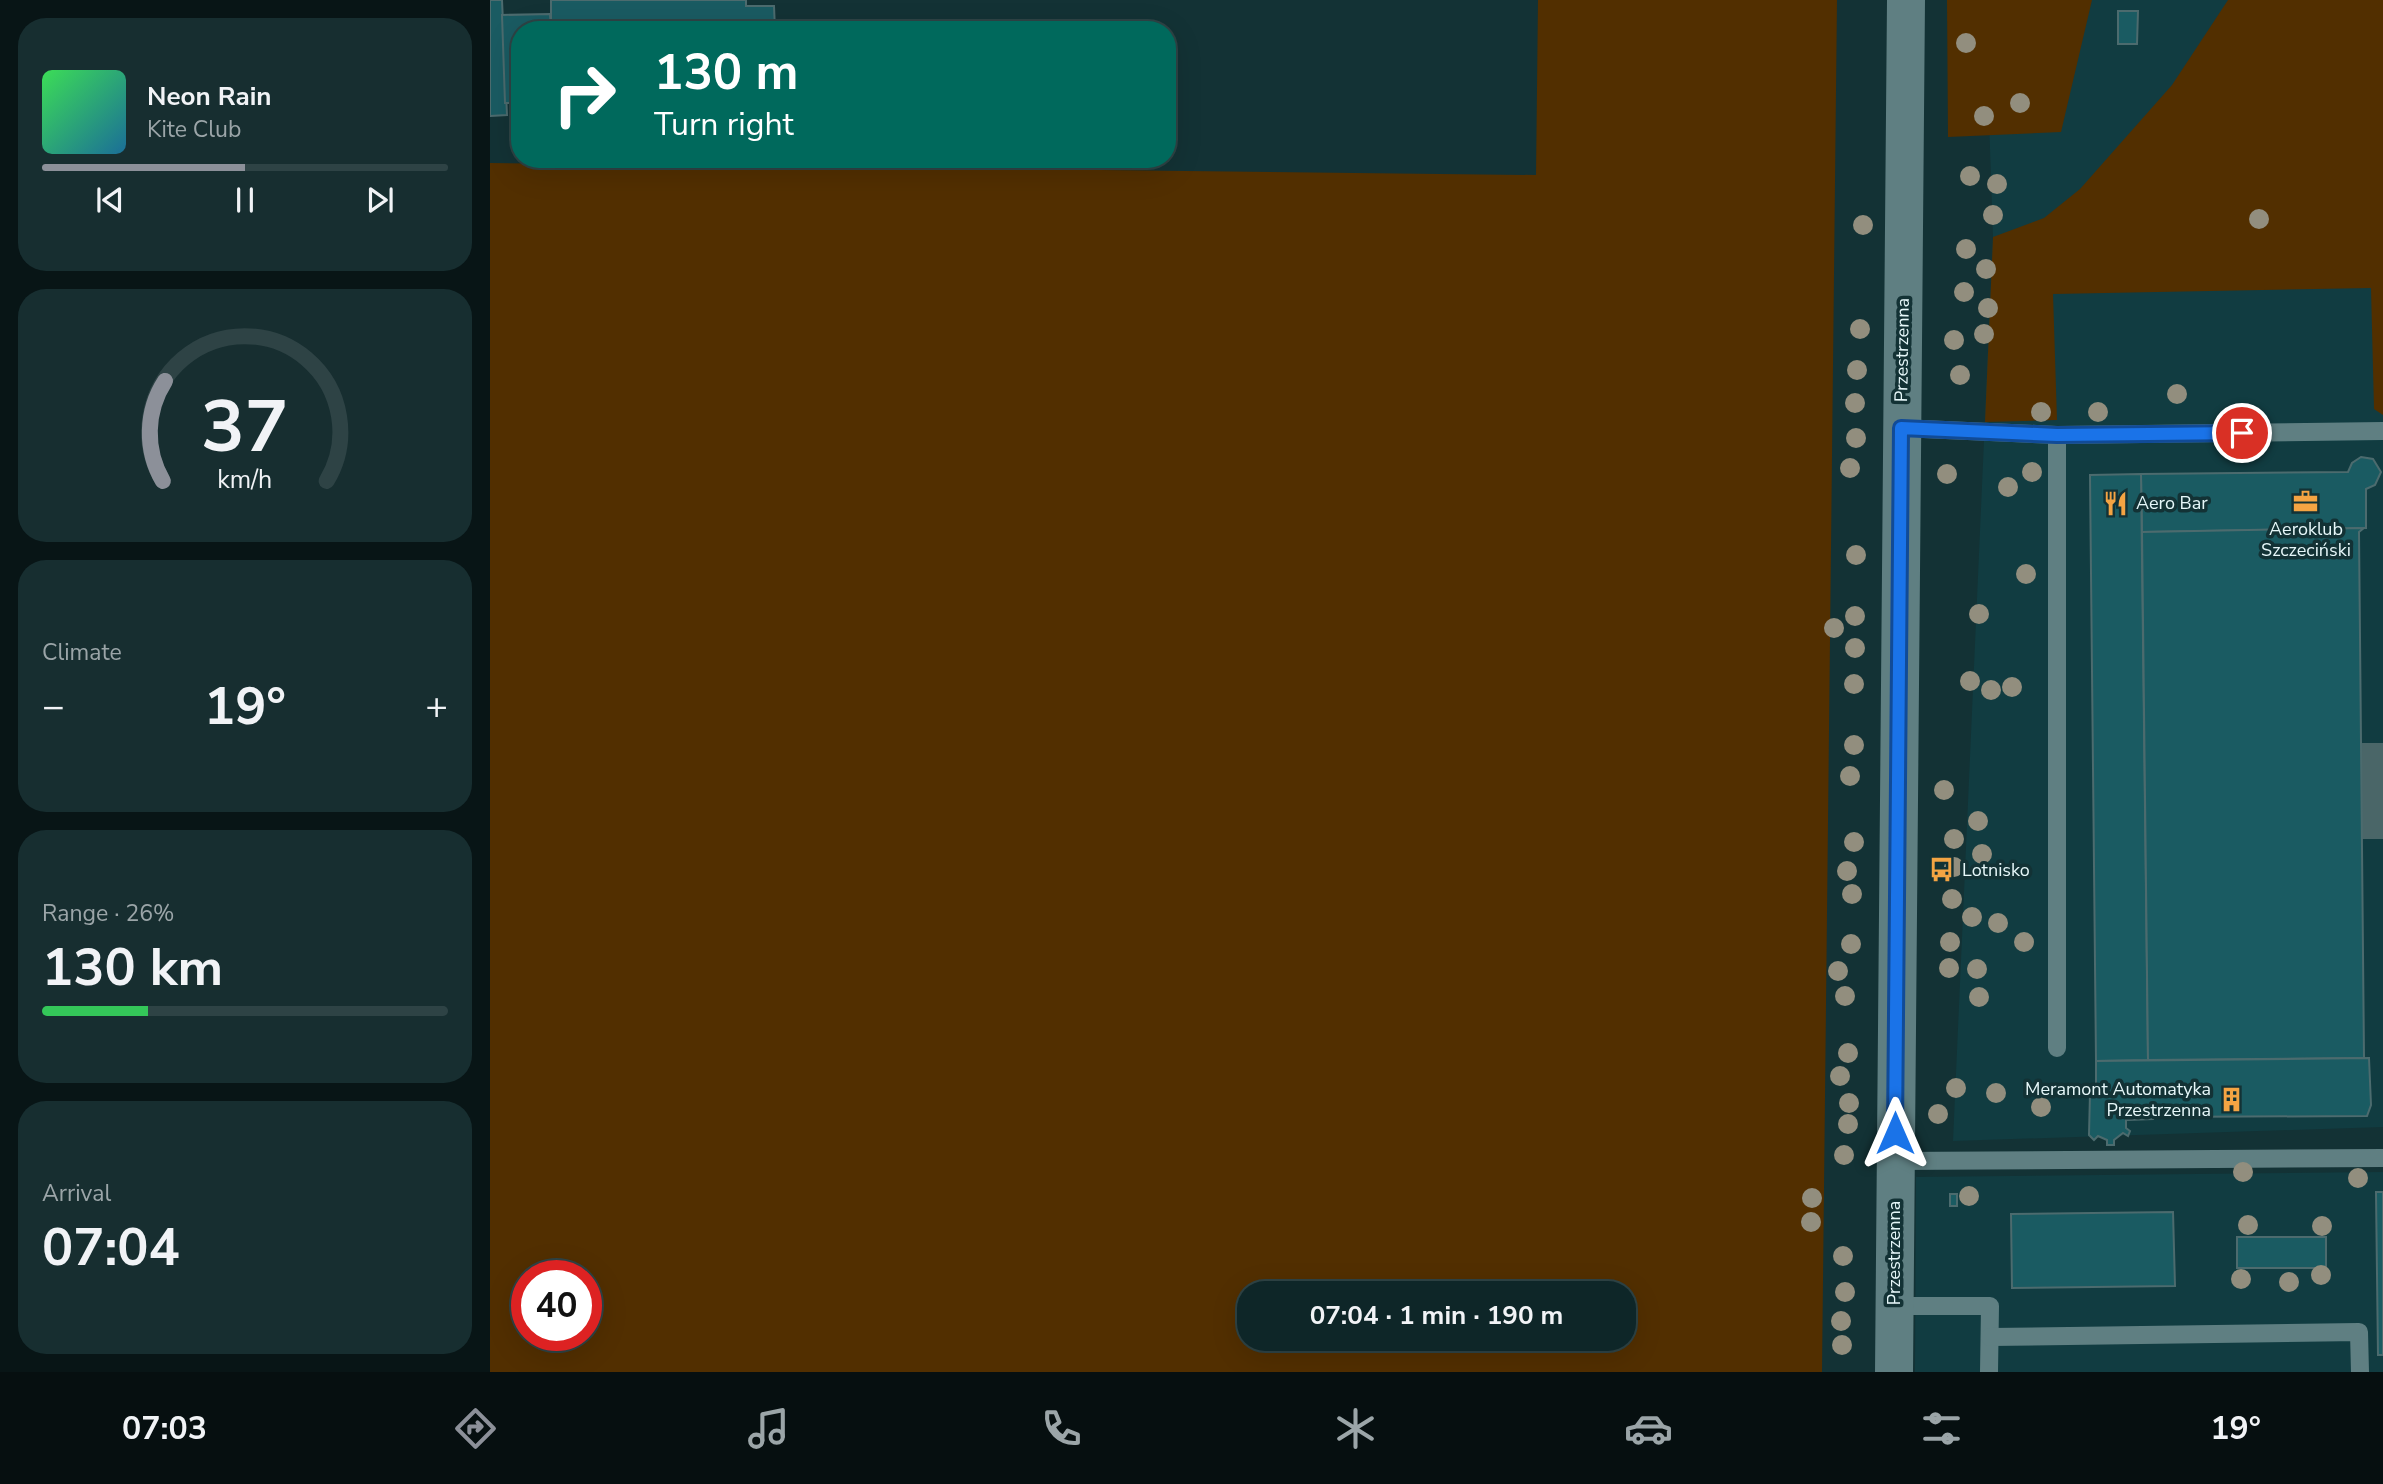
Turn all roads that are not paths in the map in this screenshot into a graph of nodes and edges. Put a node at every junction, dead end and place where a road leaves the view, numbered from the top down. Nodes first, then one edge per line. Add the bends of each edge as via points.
1 (1906, 0) edge
2 (1901, 428) junction
3 (2383, 431) edge
4 (2057, 435) junction
5 (2057, 1048) dead end
6 (2383, 1158) edge
7 (1894, 1161) junction
8 (1895, 1306) junction
9 (1990, 1338) junction
10 (1895, 1372) edge
11 (1989, 1372) edge
12 (2360, 1372) edge

1 - 2 street, Przestrzenna
2 - 4 lane
2 - 7 street, Przestrzenna
3 - 4 lane
4 - 5 lane
6 - 7 lane
7 - 8 street, Przestrzenna
8 - 9 lane via 1990,1306
8 - 10 street, Przestrzenna
9 - 11 lane
9 - 12 lane via 2359,1332

